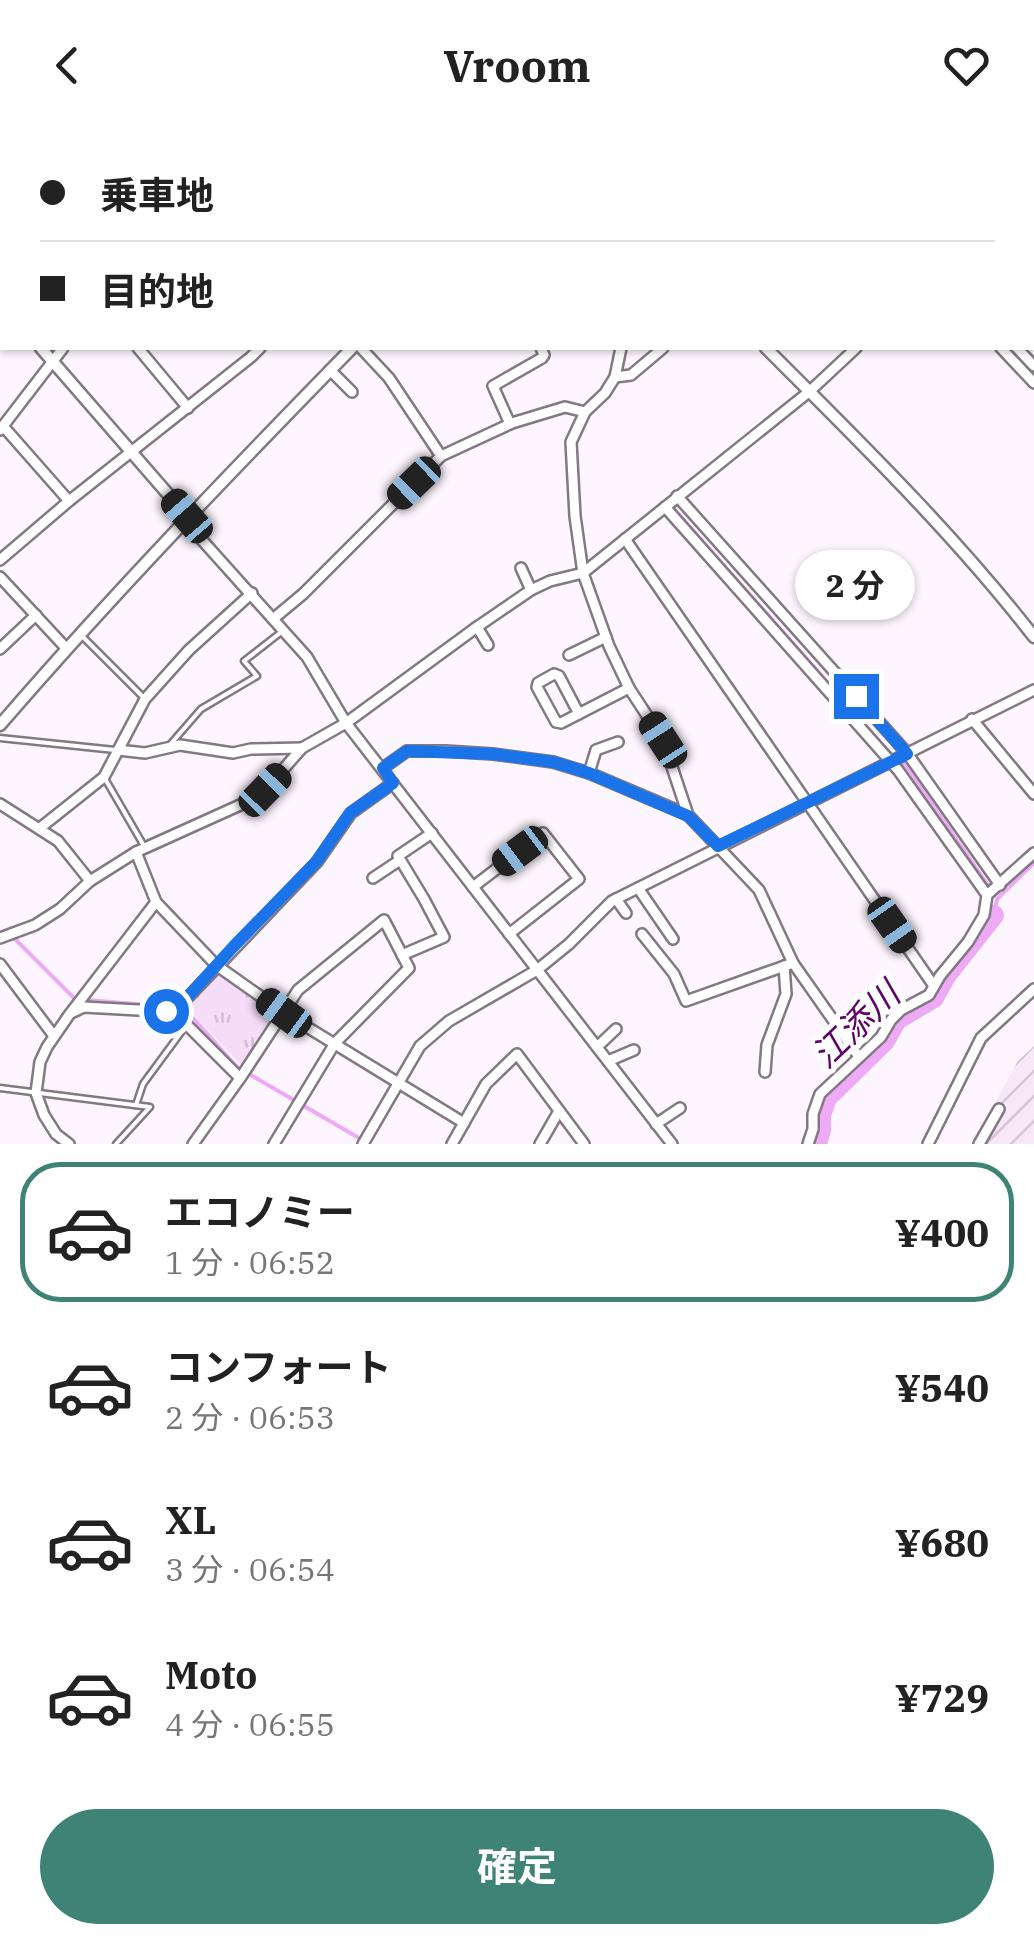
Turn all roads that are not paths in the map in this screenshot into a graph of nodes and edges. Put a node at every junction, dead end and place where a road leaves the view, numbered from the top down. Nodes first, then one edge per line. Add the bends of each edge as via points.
1 (44, 350) edge
2 (61, 350) edge
3 (145, 350) edge
4 (258, 350) edge
5 (350, 350) edge
6 (363, 350) edge
7 (542, 350) edge
8 (621, 350) edge
9 (661, 350) edge
10 (768, 350) edge
11 (854, 350) edge
12 (1003, 350) edge
13 (53, 361) junction
14 (330, 370) junction
15 (615, 377) junction
16 (1034, 383) edge
17 (352, 392) dead end
18 (810, 392) junction
19 (188, 408) junction
20 (585, 412) junction
21 (510, 424) junction
22 (2, 428) edge
23 (131, 452) junction
24 (442, 456) junction
25 (678, 496) junction
26 (69, 501) junction
27 (665, 506) junction
28 (187, 516) junction
29 (626, 539) junction
30 (0, 560) edge
31 (521, 568) dead end
32 (583, 573) junction
33 (0, 578) edge
34 (531, 590) junction
35 (252, 593) junction
36 (36, 616) junction
37 (274, 619) junction
38 (476, 626) junction
39 (284, 630) junction
40 (80, 634) junction
41 (606, 637) junction
42 (1034, 637) edge
43 (488, 645) dead end
44 (66, 648) junction
45 (0, 649) edge
46 (569, 655) dead end
47 (629, 688) junction
48 (1034, 690) edge
49 (145, 699) junction
50 (579, 714) junction
51 (972, 719) junction
52 (346, 723) junction
53 (0, 725) edge
54 (0, 738) edge
55 (618, 742) dead end
56 (167, 747) junction
57 (302, 748) junction
58 (118, 750) junction
59 (906, 754) junction
60 (890, 761) junction
61 (383, 768) junction
62 (589, 773) junction
63 (104, 776) junction
64 (393, 783) junction
65 (1034, 794) edge
66 (807, 803) junction
67 (0, 804) edge
68 (688, 816) junction
69 (40, 828) junction
70 (432, 833) junction
71 (718, 846) junction
72 (141, 850) junction
73 (1034, 853) edge
74 (400, 860) junction
75 (373, 878) dead end
76 (90, 881) junction
77 (1000, 886) junction
78 (473, 887) junction
79 (638, 888) junction
80 (987, 895) junction
81 (616, 899) junction
82 (156, 902) junction
83 (626, 914) dead end
84 (510, 934) junction
85 (642, 934) dead end
86 (0, 938) edge
87 (673, 939) dead end
88 (402, 955) junction
89 (0, 964) edge
90 (788, 964) junction
91 (216, 965) junction
92 (536, 970) junction
93 (934, 986) junction
94 (1034, 989) edge
95 (72, 1010) junction
96 (171, 1011) junction
97 (284, 1013) junction
98 (616, 1028) dead end
99 (54, 1036) junction
100 (334, 1043) junction
101 (597, 1047) junction
102 (634, 1050) dead end
103 (859, 1057) junction
104 (608, 1061) junction
105 (765, 1072) dead end
106 (240, 1078) junction
107 (400, 1082) junction
108 (0, 1088) edge
109 (36, 1093) junction
110 (136, 1105) junction
111 (680, 1108) dead end
112 (1000, 1109) dead end
113 (559, 1112) junction
114 (464, 1123) junction
115 (656, 1124) junction
116 (669, 1140) edge
117 (69, 1144) edge
118 (116, 1144) edge
119 (192, 1144) edge
120 (274, 1144) edge
121 (362, 1144) edge
122 (452, 1144) edge
123 (540, 1144) edge
124 (584, 1144) edge
125 (656, 1144) edge
126 (808, 1144) edge
127 (928, 1144) edge
128 (980, 1144) edge

1 - 13 street
2 - 13 street
3 - 19 street
4 - 19 street
5 - 14 street
6 - 24 street
7 - 21 street via 542,358 493,386
8 - 15 street
9 - 15 street via 631,375
10 - 18 street
11 - 18 street
12 - 16 street
13 - 22 street
13 - 23 street
14 - 17 street
14 - 28 street
15 - 20 street
18 - 25 street
18 - 42 street
19 - 23 street
20 - 21 street via 565,406
20 - 32 street via 571,442
21 - 24 street
22 - 26 street
23 - 26 street
23 - 28 street
24 - 37 street
25 - 27 street
25 - 59 street
26 - 30 street
27 - 29 street
27 - 60 street
28 - 35 street
28 - 40 street
29 - 32 street
29 - 66 street
31 - 34 street
32 - 34 street
32 - 41 street
33 - 36 street
34 - 38 street
35 - 37 street
35 - 49 street
36 - 44 street
36 - 45 street
37 - 39 street
38 - 43 street
38 - 52 street
39 - 52 street
39 - 56 lane via 244,661 257,676 202,710
40 - 44 street
40 - 49 lane
41 - 46 street
41 - 47 street
44 - 53 street
47 - 50 street
47 - 68 street via 663,740
48 - 51 street
49 - 58 street
50 - 50 street via 556,722 538,683 560,676
51 - 59 street
51 - 65 street
52 - 57 street
52 - 61 street
54 - 58 lane
55 - 62 street via 596,750
56 - 57 street via 232,753
56 - 58 street
57 - 72 street via 265,790
58 - 63 street
59 - 60 street
59 - 77 street
60 - 66 street
60 - 80 street
61 - 62 street via 407,751 446,751 553,762
61 - 64 street
62 - 68 street
63 - 69 street
63 - 72 lane
64 - 70 street
64 - 91 street via 350,813 316,862
66 - 71 street
66 - 93 street
67 - 69 street
68 - 71 street
69 - 76 street
70 - 74 street
70 - 78 street
71 - 79 street
71 - 90 street via 759,890
72 - 76 street
72 - 82 street
73 - 77 street
74 - 75 street
74 - 88 street via 444,937
76 - 86 street via 35,925
77 - 80 street
78 - 84 street
78 - 84 street via 543,833 578,879
79 - 81 street
79 - 87 street
80 - 93 street via 984,915
81 - 83 street
81 - 92 street
82 - 91 street
82 - 95 street
84 - 92 street
85 - 90 street via 686,1001
88 - 97 street via 384,920 298,990
88 - 100 street via 409,968
89 - 99 street
90 - 103 street
90 - 105 street
91 - 96 street
91 - 97 street
92 - 101 street
92 - 107 street via 449,1020 420,1046
93 - 103 street via 901,1010
94 - 127 street via 981,1038
95 - 96 street
95 - 99 street
96 - 106 street
96 - 110 lane via 182,1031
97 - 100 street
97 - 106 street
98 - 101 street
99 - 109 street via 40,1062
100 - 107 street
100 - 120 street
101 - 104 street
102 - 104 street
103 - 126 street via 820,1094
104 - 115 street
106 - 119 street
107 - 114 street
107 - 121 street
108 - 109 lane
109 - 110 lane
109 - 117 street via 56,1134
110 - 118 lane via 150,1107
111 - 115 street
112 - 128 street
113 - 114 street via 516,1054 486,1084
113 - 123 street
113 - 124 street
114 - 122 street
115 - 116 street
116 - 125 street

